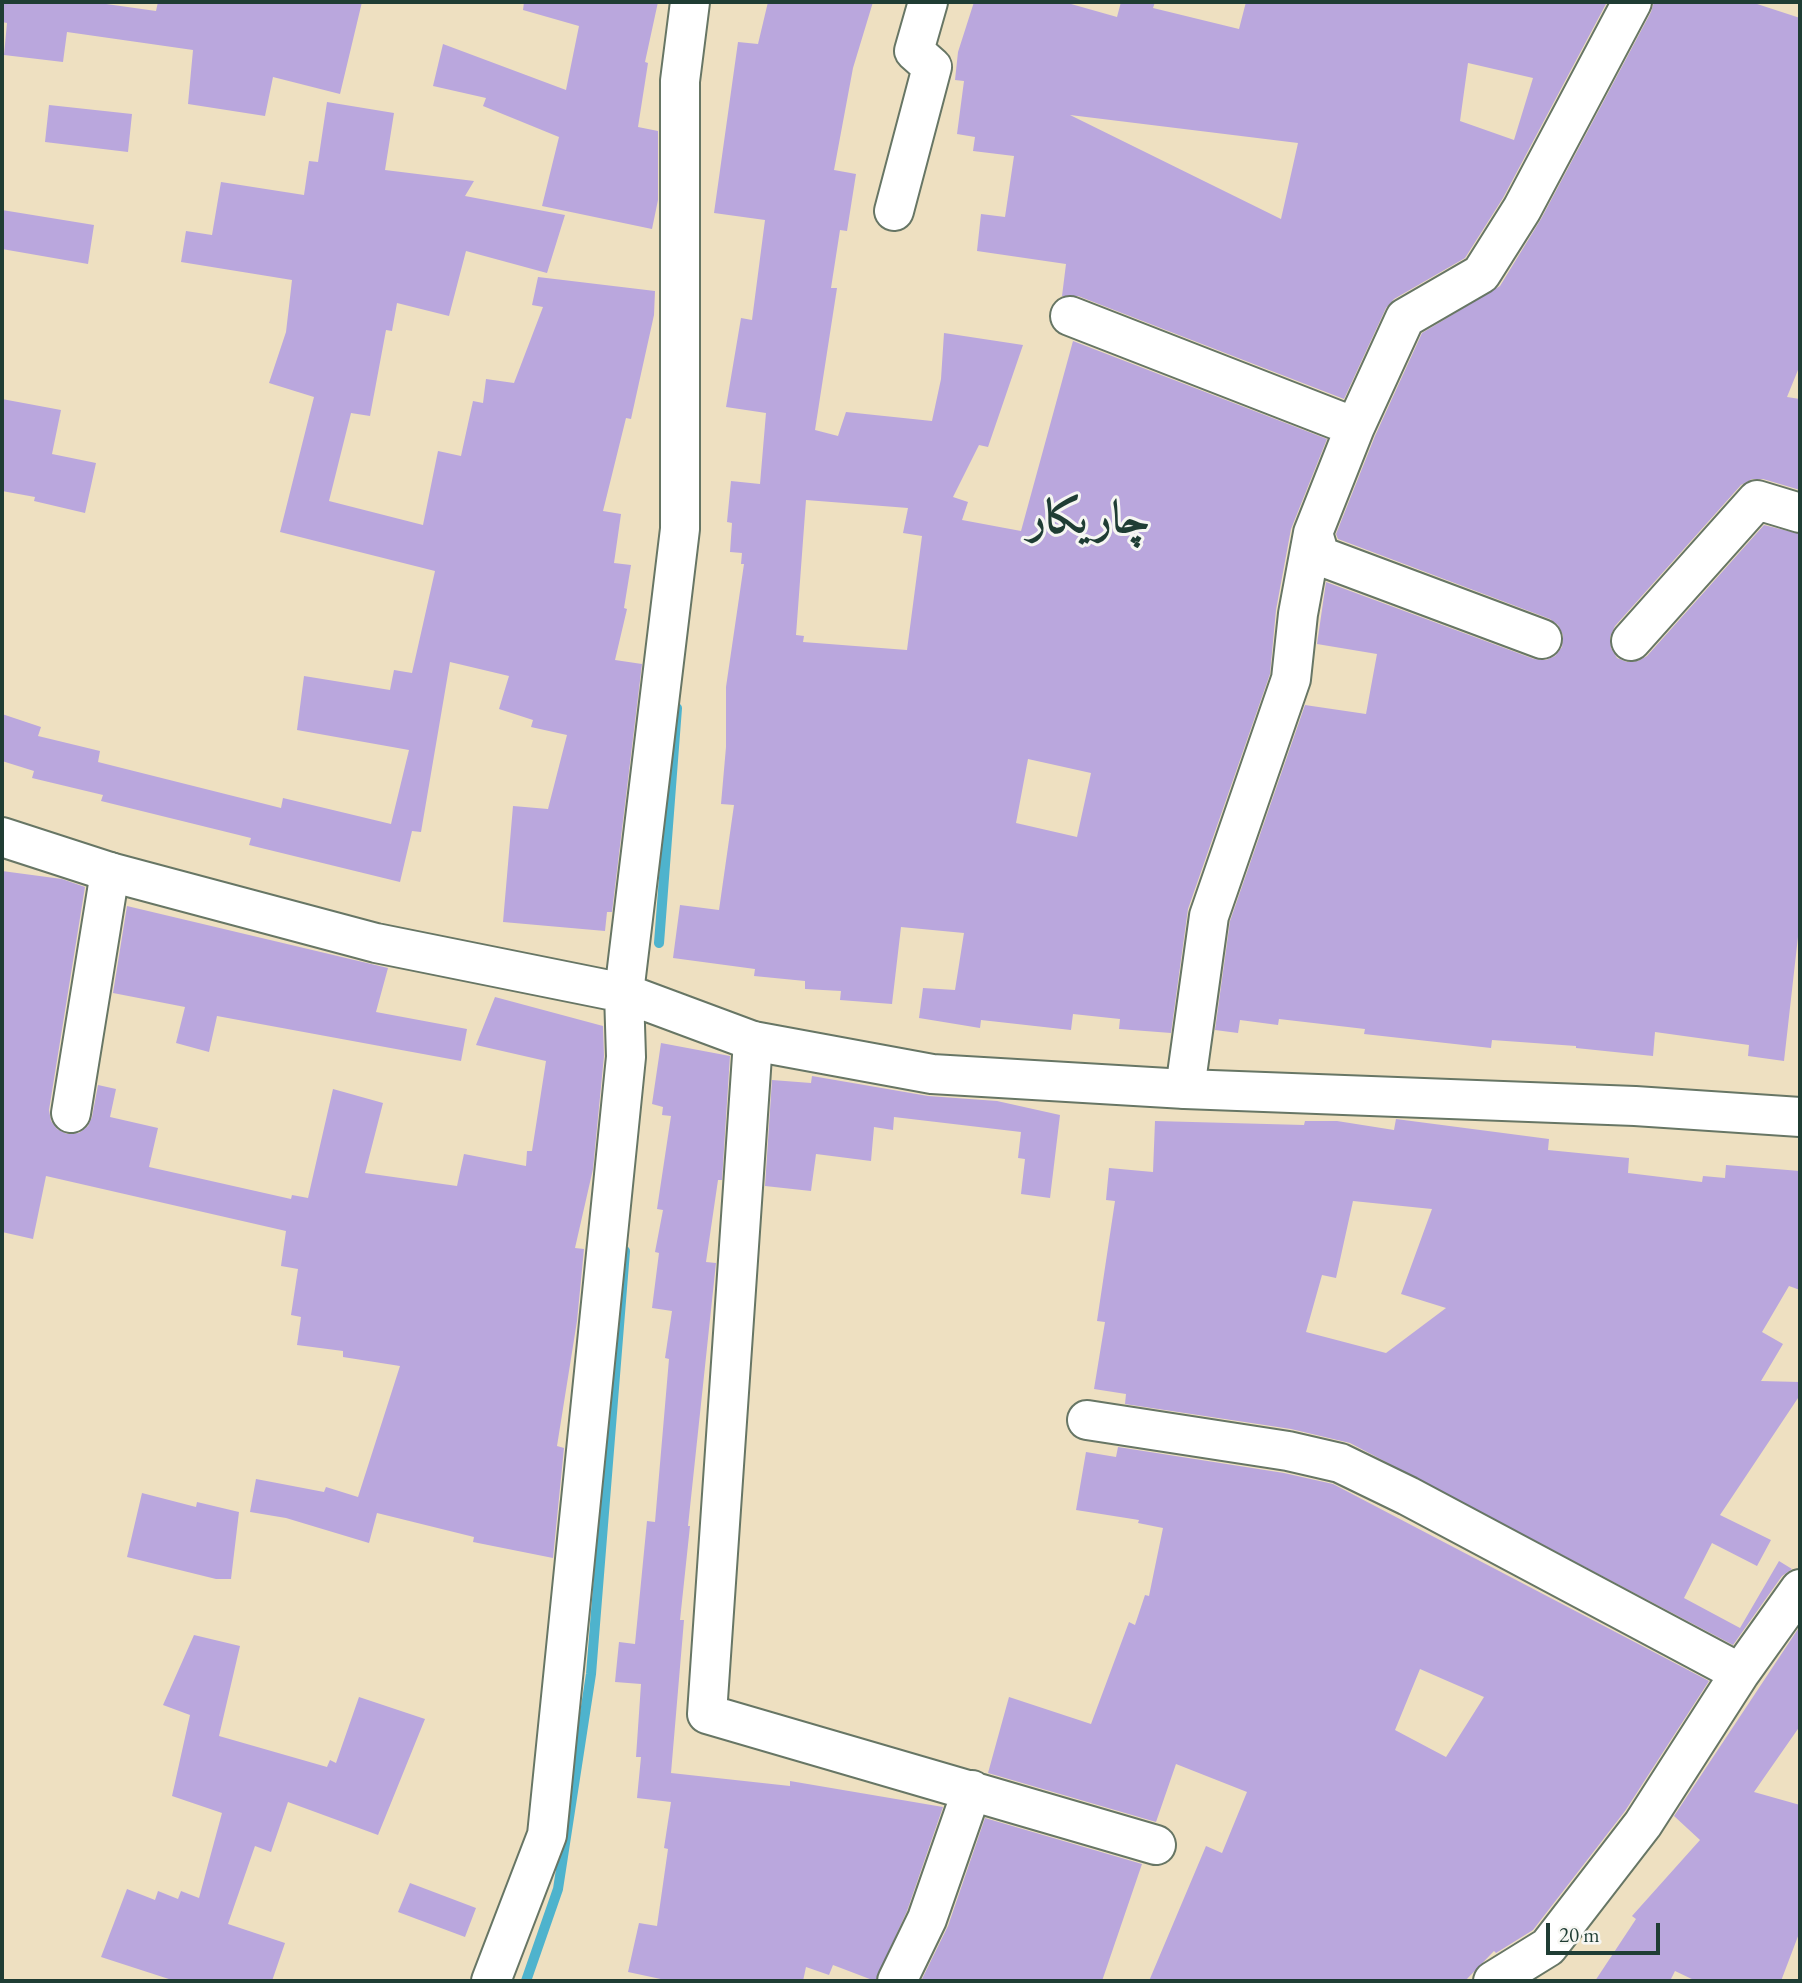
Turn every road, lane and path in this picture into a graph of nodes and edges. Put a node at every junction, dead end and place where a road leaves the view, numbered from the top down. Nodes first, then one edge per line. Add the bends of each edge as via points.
1 (690, 2) edge
2 (928, 2) edge
3 (1632, 2) edge
4 (894, 211) dead end
5 (1070, 316) dead end
6 (1355, 428) junction
7 (1800, 513) edge
8 (1312, 533) junction
9 (1542, 639) dead end
10 (1631, 641) dead end
11 (2, 837) edge
12 (110, 872) junction
13 (624, 993) junction
14 (753, 1041) junction
15 (1185, 1089) junction
16 (71, 1113) dead end
17 (1800, 1117) edge
18 (1087, 1420) dead end
19 (1800, 1589) edge
20 (1740, 1673) junction
21 (972, 1790) junction
22 (1156, 1845) dead end
23 (491, 1981) edge
24 (897, 1981) edge
25 (1493, 1981) edge

1 - 13 street via 680,81 680,529
2 - 4 street via 914,51 932,67
3 - 6 street via 1522,209 1481,274 1405,318
5 - 6 street
6 - 8 street
7 - 10 street via 1757,500
8 - 9 street via 1320,556
8 - 15 street via 1291,679 1209,916
11 - 12 street
12 - 13 street via 376,943
12 - 16 street
13 - 14 street
13 - 23 street via 626,1058 547,1835
14 - 15 street via 932,1074
14 - 21 street via 707,1714
15 - 17 street
18 - 20 street via 1340,1463
19 - 20 street
20 - 25 street via 1643,1824 1548,1947
21 - 22 street
21 - 24 street via 927,1919

